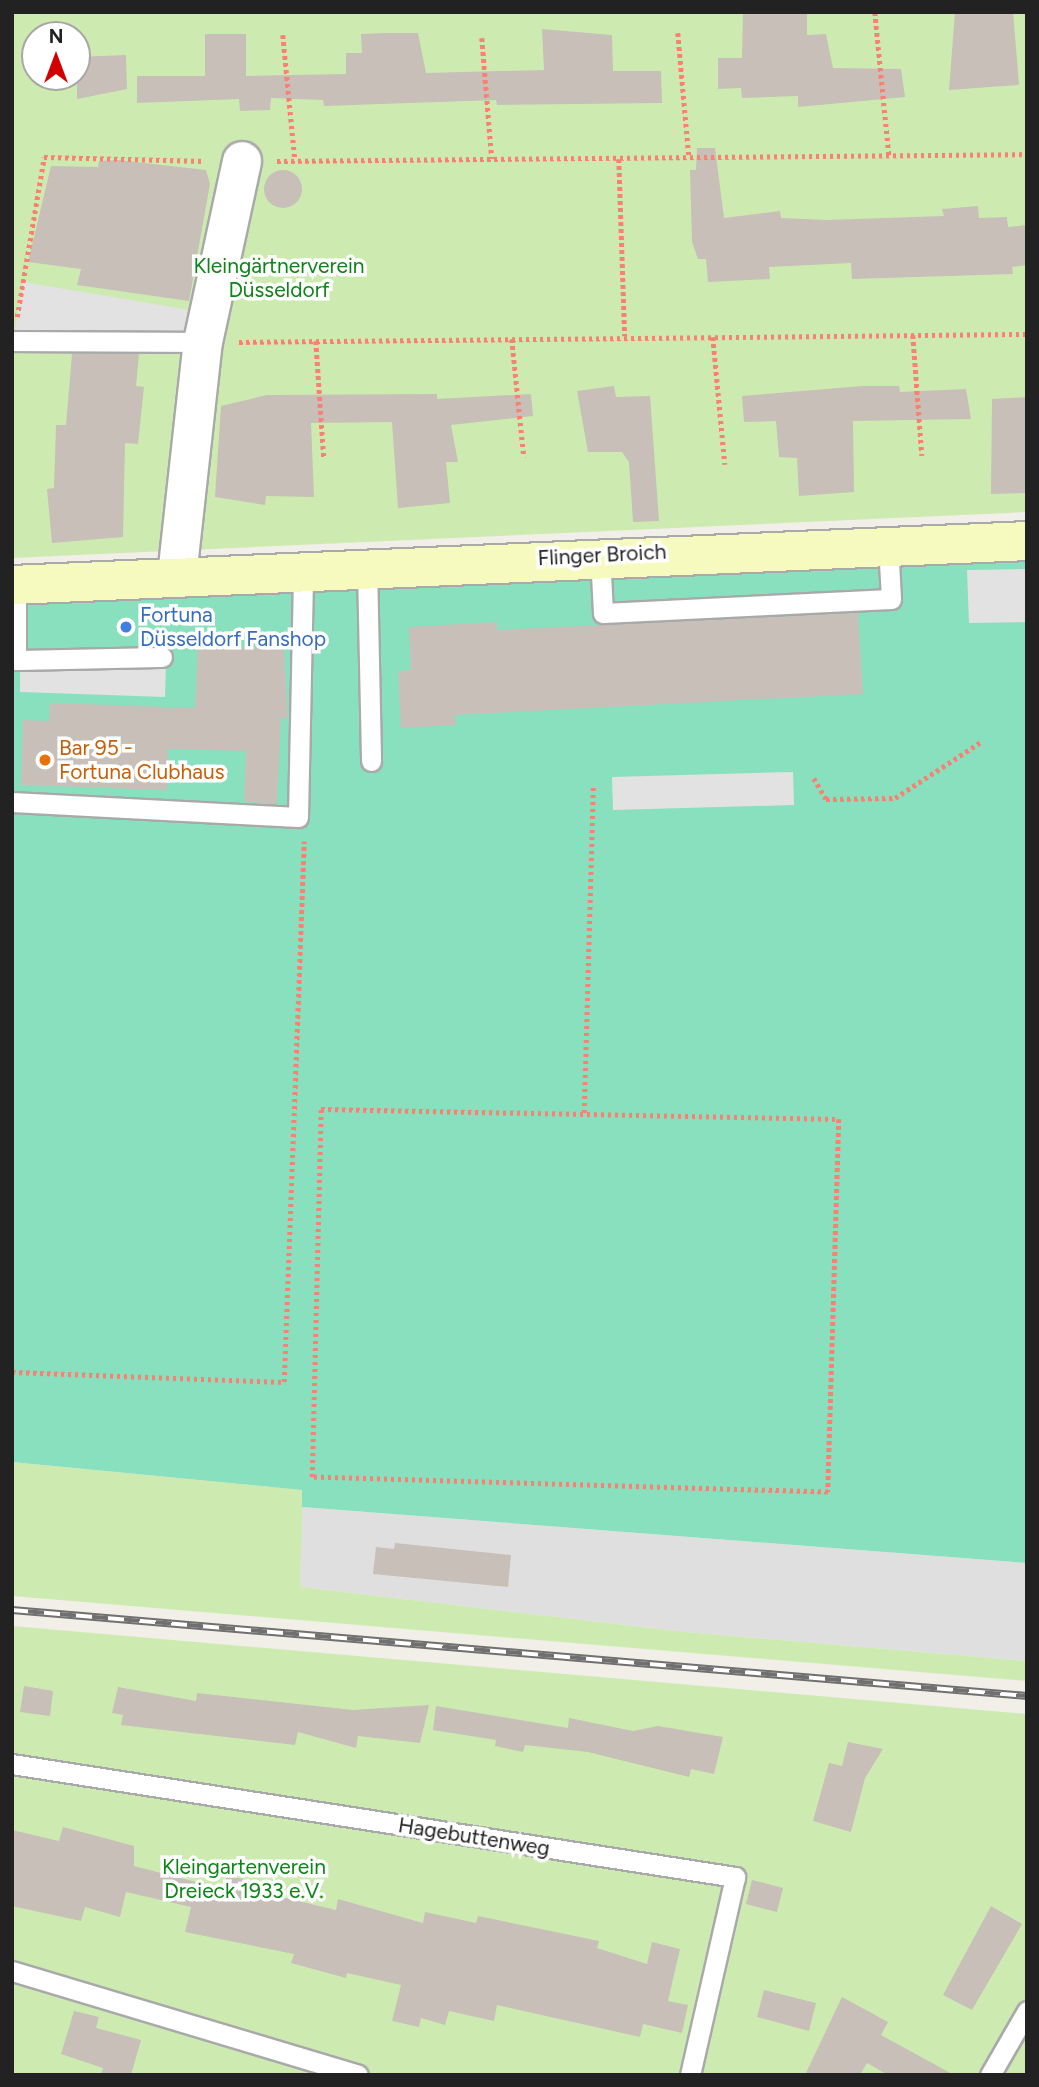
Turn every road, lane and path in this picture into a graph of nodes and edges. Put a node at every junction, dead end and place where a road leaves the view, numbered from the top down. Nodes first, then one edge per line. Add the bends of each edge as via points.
1 (875, 12) edge
2 (678, 33) dead end
3 (283, 35) dead end
4 (482, 38) dead end
5 (1027, 154) edge
6 (890, 156) junction
7 (690, 157) junction
8 (492, 159) junction
9 (619, 159) junction
10 (295, 160) junction
11 (242, 161) junction
12 (1027, 334) edge
13 (913, 335) junction
14 (625, 336) junction
15 (712, 337) junction
16 (512, 338) junction
17 (13, 341) edge
18 (316, 341) junction
19 (203, 342) junction
20 (922, 456) dead end
21 (524, 457) dead end
22 (324, 459) dead end
23 (725, 464) dead end
24 (1027, 541) edge
25 (888, 544) junction
26 (600, 555) junction
27 (367, 567) junction
28 (303, 570) junction
29 (177, 576) junction
30 (14, 585) edge
31 (162, 657) dead end
32 (981, 742) dead end
33 (372, 761) dead end
34 (814, 778) dead end
35 (593, 785) dead end
36 (12, 802) edge
37 (298, 817) junction
38 (584, 1113) junction
39 (12, 1372) edge
40 (12, 1764) edge
41 (12, 1972) edge
42 (1027, 2011) edge
43 (358, 2075) edge
44 (690, 2075) edge
45 (990, 2075) edge

1 - 6 path
2 - 7 path
3 - 10 path
4 - 8 path
5 - 6 path
6 - 7 path
7 - 9 path
8 - 9 path
8 - 10 path
9 - 14 path
10 - 11 path
11 - 17 path via 44,157
11 - 19 street
12 - 13 path
13 - 15 path
13 - 20 path
14 - 15 path
14 - 16 path
15 - 23 path
16 - 18 path
16 - 21 path
17 - 19 lane
18 - 19 path
18 - 22 path
19 - 29 street
24 - 25 street, Flinger Broich
25 - 26 street, Flinger Broich
25 - 26 lane via 891,599 603,613
26 - 27 street, Flinger Broich
27 - 28 street, Flinger Broich
27 - 33 lane
28 - 29 street, Flinger Broich
28 - 37 lane
29 - 30 street, Flinger Broich
30 - 31 lane via 16,660
32 - 34 path via 895,798 826,799
35 - 38 path
36 - 37 lane
37 - 39 path via 305,830 284,1382
38 - 38 path via 321,1109 312,1476 828,1492 839,1119
40 - 44 lane, Hagebuttenweg via 735,1877
41 - 43 lane
42 - 45 lane

